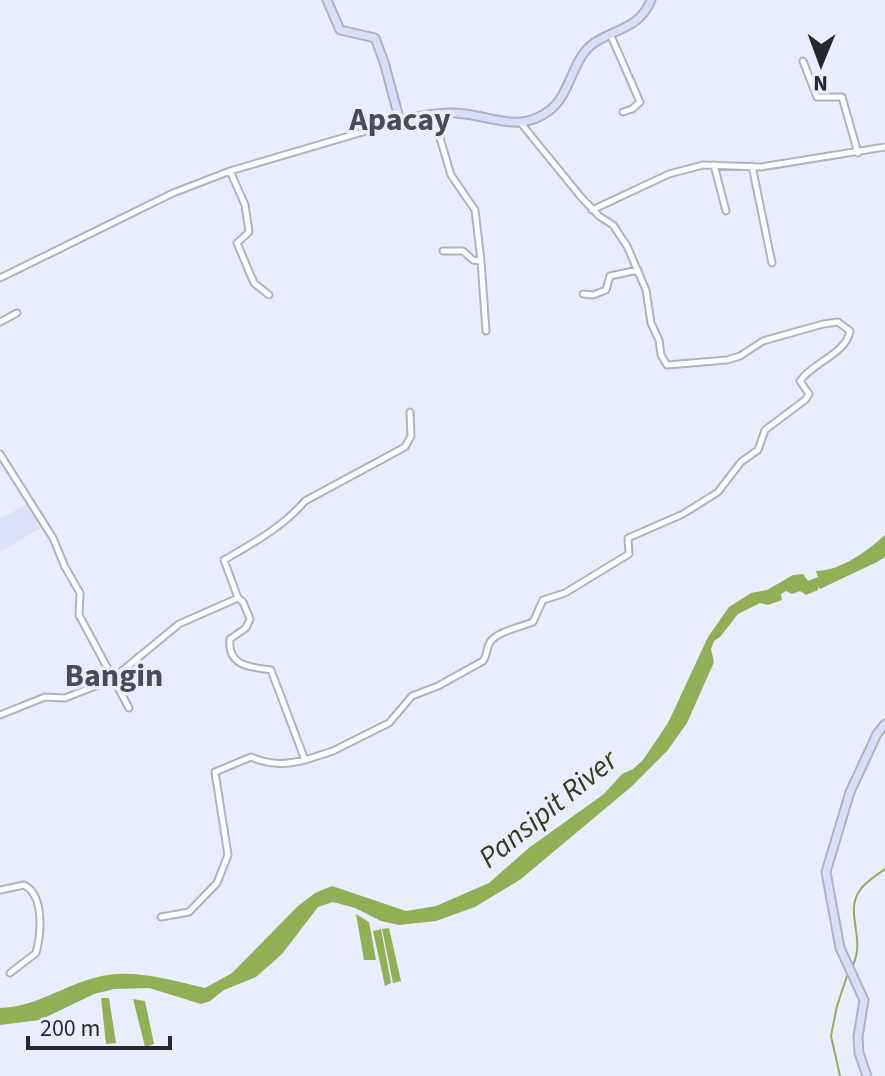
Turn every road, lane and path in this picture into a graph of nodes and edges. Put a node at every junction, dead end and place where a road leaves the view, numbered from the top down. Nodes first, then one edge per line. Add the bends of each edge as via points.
1 (327, 0) edge
2 (651, 0) edge
3 (611, 36) junction
4 (803, 61) dead end
5 (623, 112) dead end
6 (429, 114) junction
7 (400, 121) junction
8 (520, 122) junction
9 (885, 147) edge
10 (858, 153) junction
11 (714, 165) junction
12 (752, 166) junction
13 (230, 171) junction
14 (592, 210) junction
15 (726, 211) dead end
16 (443, 251) dead end
17 (481, 261) junction
18 (772, 263) dead end
19 (638, 270) junction
20 (0, 278) edge
21 (583, 294) dead end
22 (269, 295) dead end
23 (17, 313) dead end
24 (0, 322) edge
25 (486, 331) dead end
26 (410, 412) dead end
27 (0, 454) edge
28 (238, 598) junction
29 (114, 677) junction
30 (129, 708) dead end
31 (0, 715) edge
32 (885, 724) edge
33 (305, 760) junction
34 (0, 890) edge
35 (161, 917) dead end
36 (10, 973) dead end
37 (867, 1076) edge

1 - 7 street via 340,30 375,38
2 - 3 street via 641,18
3 - 5 street via 640,102
3 - 8 street via 586,51 554,108
4 - 10 street via 817,97 842,97
6 - 7 street
6 - 8 street
6 - 17 street via 451,175 475,210
7 - 13 street
8 - 14 street
9 - 10 street
10 - 12 street
11 - 12 street
11 - 14 street via 669,174
11 - 15 street
12 - 18 street
13 - 20 street via 173,193
13 - 22 street via 245,205 249,232 237,243 254,283
14 - 19 street via 613,225
16 - 17 street via 463,251
17 - 25 street
19 - 21 street via 610,276 606,290
19 - 33 street via 667,365 727,360 763,341 823,324 838,322 850,337 804,375 800,381 809,394 805,400 765,430 758,450 741,462 718,492 628,538 629,554 565,593 543,600 533,622 496,637 483,661 412,696 389,723
23 - 24 street
26 - 28 street via 411,436 405,447 305,501 270,533 224,560
27 - 29 street via 53,538 80,593 79,615
28 - 29 street via 179,624
28 - 33 street via 250,619 230,639 234,659 243,667 271,670
29 - 30 street
29 - 31 street via 65,698 45,697
32 - 37 street via 850,792 826,872 840,948 864,1000 858,1037
33 - 35 street via 268,764 251,757 215,772 228,855 217,883 189,912
34 - 36 street via 24,885 31,888 38,905 36,953

